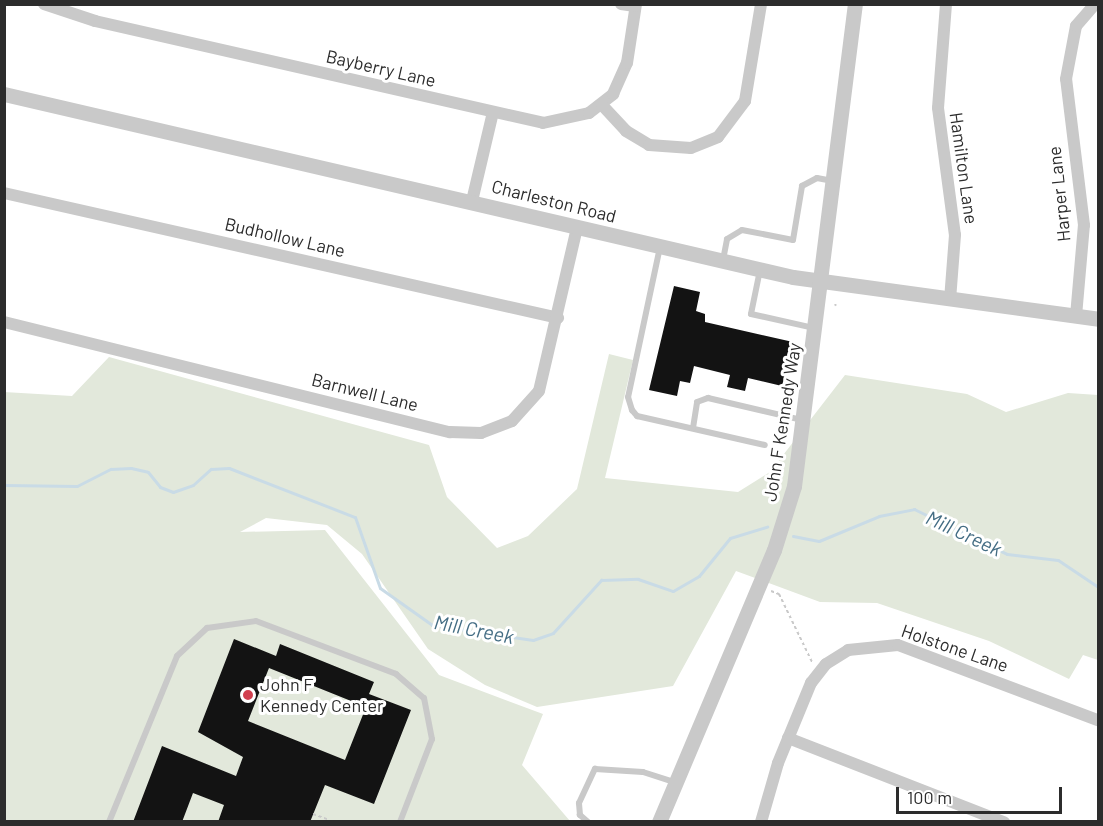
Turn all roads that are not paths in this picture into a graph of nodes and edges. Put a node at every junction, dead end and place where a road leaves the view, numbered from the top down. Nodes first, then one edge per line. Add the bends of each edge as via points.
1 (44, 4) edge
2 (621, 4) edge
3 (761, 4) edge
4 (855, 4) edge
5 (946, 4) edge
6 (1095, 4) edge
7 (635, 5) edge
8 (4, 94) edge
9 (602, 105) junction
10 (493, 112) junction
11 (833, 181) junction
12 (4, 193) edge
13 (472, 201) junction
14 (577, 228) junction
15 (660, 246) junction
16 (723, 261) junction
17 (760, 269) junction
18 (821, 282) junction
19 (950, 300) junction
20 (1076, 316) junction
21 (558, 318) junction
22 (1098, 320) edge
23 (4, 322) edge
24 (816, 329) junction
25 (806, 420) junction
26 (693, 428) junction
27 (765, 445) dead end
28 (1098, 720) edge
29 (788, 738) junction
30 (674, 782) junction
31 (109, 822) edge
32 (400, 822) edge
33 (588, 822) edge
34 (659, 822) edge
35 (761, 822) edge
36 (1004, 822) edge

1 - 10 street, Bayberry Lane via 95,21
2 - 7 street
3 - 9 street via 745,102 718,137 691,148 649,145 626,131
4 - 11 street, John F Kennedy Way
5 - 19 street, Hamilton Lane via 938,108 955,235
6 - 20 street, Harper Lane via 1076,26 1066,79 1084,225
7 - 9 street via 627,63
8 - 13 street, Charleston Road
9 - 10 street, Bayberry Lane via 559,123
10 - 13 street
11 - 16 lane via 817,178 802,186 793,240 742,230 727,239
11 - 18 street, John F Kennedy Way
12 - 21 street, Budhollow Lane
13 - 14 street, Charleston Road
14 - 15 street, Charleston Road
14 - 21 street, Barnwell Lane
15 - 16 street, Charleston Road
15 - 26 lane via 628,397 637,416
16 - 17 street, Charleston Road
17 - 18 street, Charleston Road
17 - 24 lane via 751,314
18 - 19 street, Charleston Road
18 - 24 street, John F Kennedy Way
19 - 20 street, Charleston Road
20 - 22 street, Charleston Road
21 - 23 street, Barnwell Lane via 534,399 512,422 470,435
24 - 25 street, John F Kennedy Way
25 - 26 lane via 708,398 697,402
25 - 30 street, John F Kennedy Way via 781,531
26 - 27 lane
28 - 29 street, Holstone Lane via 898,645 848,650 818,673
29 - 35 street, Holstone Lane
29 - 36 street
30 - 33 lane via 643,772 596,769 579,803 580,815
30 - 34 street, John F Kennedy Way
31 - 32 lane via 177,656 207,628 256,621 396,674 424,698 432,739

